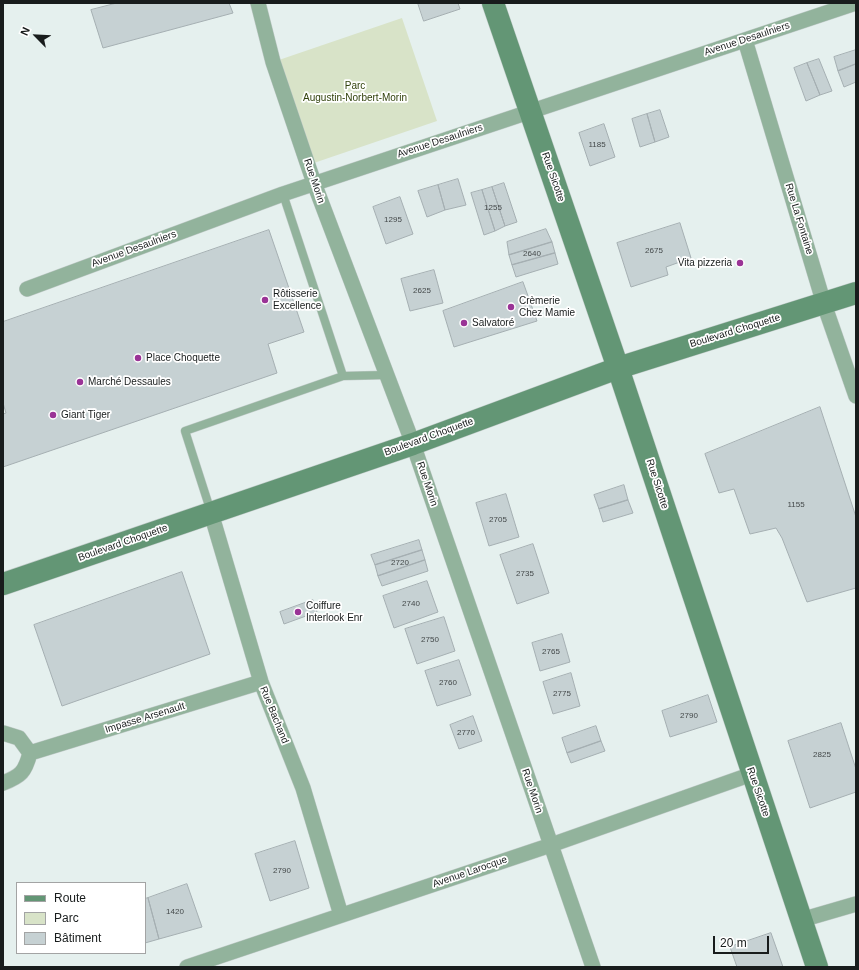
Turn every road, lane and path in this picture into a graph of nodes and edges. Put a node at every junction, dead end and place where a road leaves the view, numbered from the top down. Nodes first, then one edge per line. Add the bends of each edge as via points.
1 (258, 3) edge
2 (493, 3) edge
3 (856, 3) edge
4 (745, 40) junction
5 (530, 111) junction
6 (314, 183) junction
7 (283, 194) junction
8 (27, 289) dead end
9 (856, 293) edge
10 (824, 304) junction
11 (618, 368) junction
12 (386, 375) junction
13 (343, 376) junction
14 (856, 396) edge
15 (413, 444) junction
16 (211, 513) junction
17 (3, 584) edge
18 (261, 682) junction
19 (3, 733) edge
20 (30, 753) junction
21 (752, 774) junction
22 (3, 783) edge
23 (551, 845) junction
24 (856, 904) edge
25 (341, 915) junction
26 (801, 920) junction
27 (187, 967) edge
28 (593, 967) edge
29 (817, 967) edge

1 - 6 street, Rue Morin via 273,62
2 - 5 street, Rue Sicotte
3 - 4 street, Avenue Desaulniers
4 - 5 street, Avenue Desaulniers
4 - 10 street, Rue La Fontaine
5 - 6 street, Avenue Desaulniers
5 - 11 street, Rue Sicotte
6 - 7 street, Avenue Desaulniers
6 - 12 street, Rue Morin
7 - 8 street, Avenue Desaulniers
7 - 13 lane
9 - 10 street, Boulevard Choquette
10 - 11 street, Boulevard Choquette
10 - 14 street, Rue La Fontaine
11 - 15 street, Boulevard Choquette
11 - 21 street, Rue Sicotte
12 - 13 lane
12 - 15 street, Rue Morin
13 - 16 lane via 185,432
15 - 16 street, Boulevard Choquette
15 - 23 street, Rue Morin
16 - 17 street, Boulevard Choquette
16 - 18 street, Rue Bachand
18 - 20 street, Impasse Arsenault
18 - 25 street, Rue Bachand via 303,788
19 - 20 street via 19,738
20 - 22 street via 26,767 16,778
21 - 23 street, Avenue Larocque
21 - 26 street, Rue Sicotte
23 - 25 street, Avenue Larocque
23 - 28 street, Rue Morin
24 - 26 street
25 - 27 street, Avenue Larocque
26 - 29 street, Rue Sicotte

